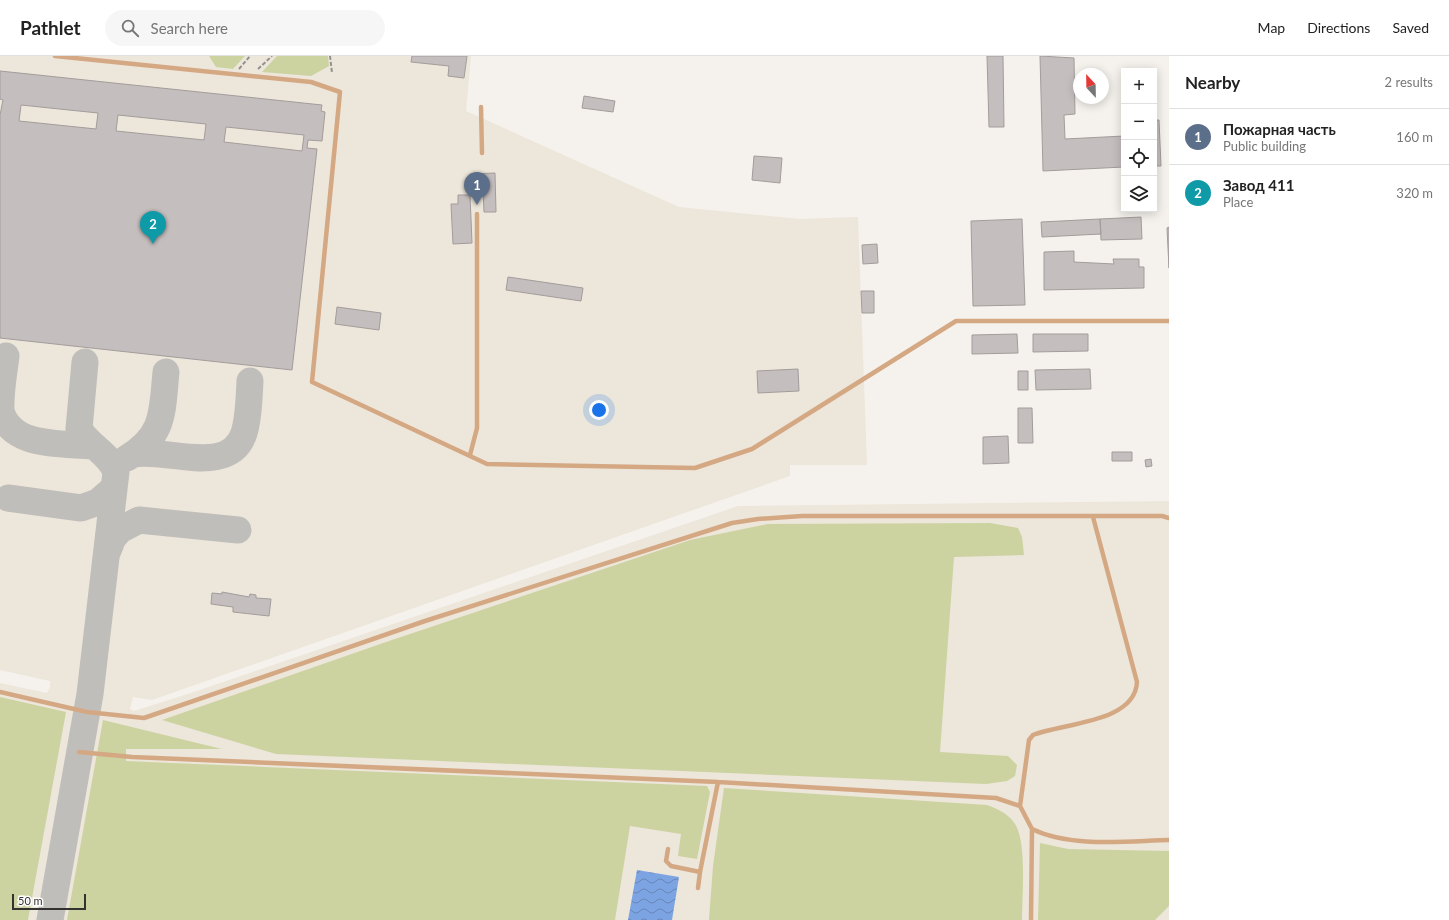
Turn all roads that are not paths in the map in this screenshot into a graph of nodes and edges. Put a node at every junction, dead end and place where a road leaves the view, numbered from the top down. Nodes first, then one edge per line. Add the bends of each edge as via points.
1 (55, 56) edge
2 (481, 107) dead end
3 (482, 153) dead end
4 (477, 214) dead end
5 (1169, 321) edge
6 (470, 455) junction
7 (1093, 517) junction
8 (1169, 518) edge
9 (0, 692) edge
10 (80, 752) dead end
11 (718, 782) junction
12 (1020, 806) junction
13 (1032, 829) junction
14 (1169, 840) edge
15 (668, 849) dead end
16 (700, 872) junction
17 (698, 888) dead end
18 (1032, 920) edge

1 - 6 lane via 311,82 340,92 312,382
2 - 3 lane
4 - 6 lane via 477,428
5 - 6 lane via 956,321 752,449 695,468 487,464
7 - 8 lane
7 - 9 lane via 802,516 732,523 433,618 144,718 87,712
7 - 12 lane via 1137,682 1135,695 1127,705 1100,718 1034,735 1029,740
10 - 11 lane via 132,757
11 - 12 lane via 996,798
11 - 16 lane
12 - 13 lane
13 - 14 lane via 1045,836 1081,841
13 - 18 lane
15 - 16 lane via 666,861 671,866
16 - 17 lane

